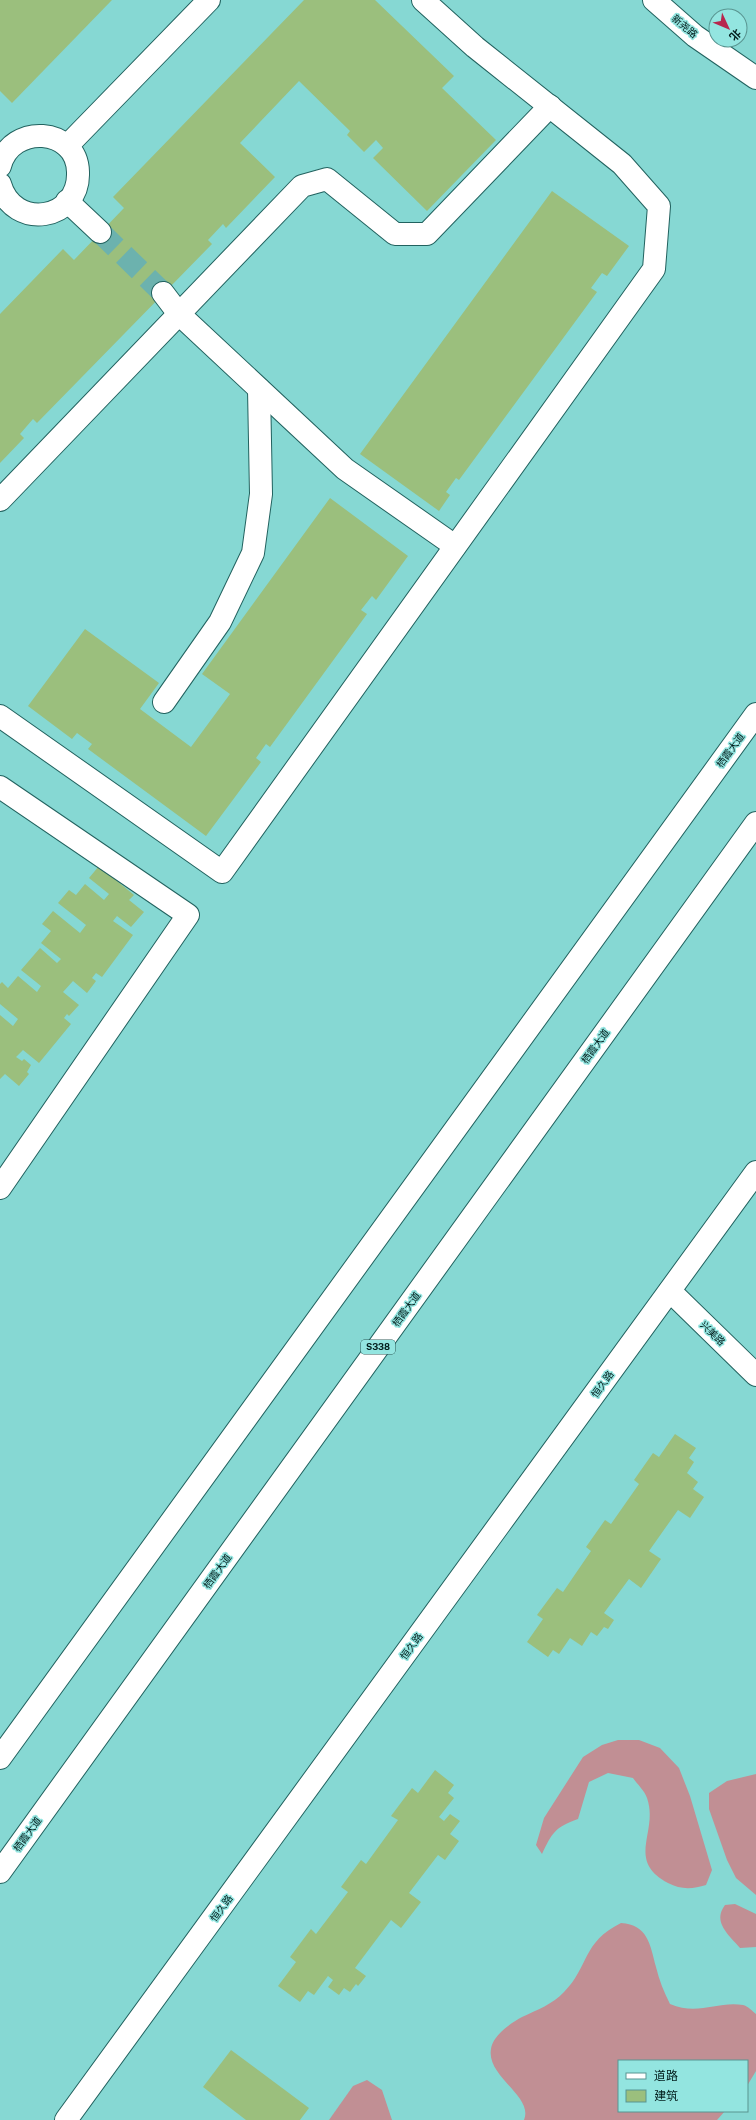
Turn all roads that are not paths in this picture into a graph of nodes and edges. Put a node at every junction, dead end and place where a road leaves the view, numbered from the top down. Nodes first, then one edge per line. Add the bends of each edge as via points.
1 (209, 0) edge
2 (423, 0) edge
3 (654, 0) edge
4 (756, 78) edge
5 (550, 106) junction
6 (5, 143) edge
7 (67, 146) junction
8 (0, 166) edge
9 (0, 184) edge
10 (68, 201) junction
11 (5, 208) edge
12 (100, 232) tunnel mouth
13 (163, 293) tunnel mouth
14 (179, 314) junction
15 (259, 389) junction
16 (0, 500) edge
17 (455, 546) junction
18 (164, 702) dead end
19 (756, 714) edge
20 (0, 716) edge
21 (0, 787) edge
22 (756, 822) edge
23 (756, 1172) edge
24 (0, 1188) edge
25 (670, 1291) junction
26 (756, 1375) edge
27 (0, 1758) edge
28 (0, 1872) edge
29 (66, 2120) edge

1 - 7 street
2 - 5 street via 475,47
3 - 4 street, 新尧路 via 695,36
5 - 14 street via 427,234 395,234 327,179 302,186
5 - 17 street via 622,164 659,206 654,269
6 - 7 street via 42,135
6 - 8 street
7 - 10 street via 78,171 77,184
9 - 11 street
10 - 11 street via 49,214 35,215
10 - 12 street
13 - 14 street
14 - 15 street
14 - 16 street
15 - 17 street via 345,469
15 - 18 street via 261,494 253,553 220,622
17 - 20 street via 222,872
19 - 27 street, 栖霞大道
21 - 24 street via 188,915
22 - 28 street, 栖霞大道 / S338
23 - 25 street, 恒久路
25 - 26 street, 兴美路
25 - 29 street, 恒久路

